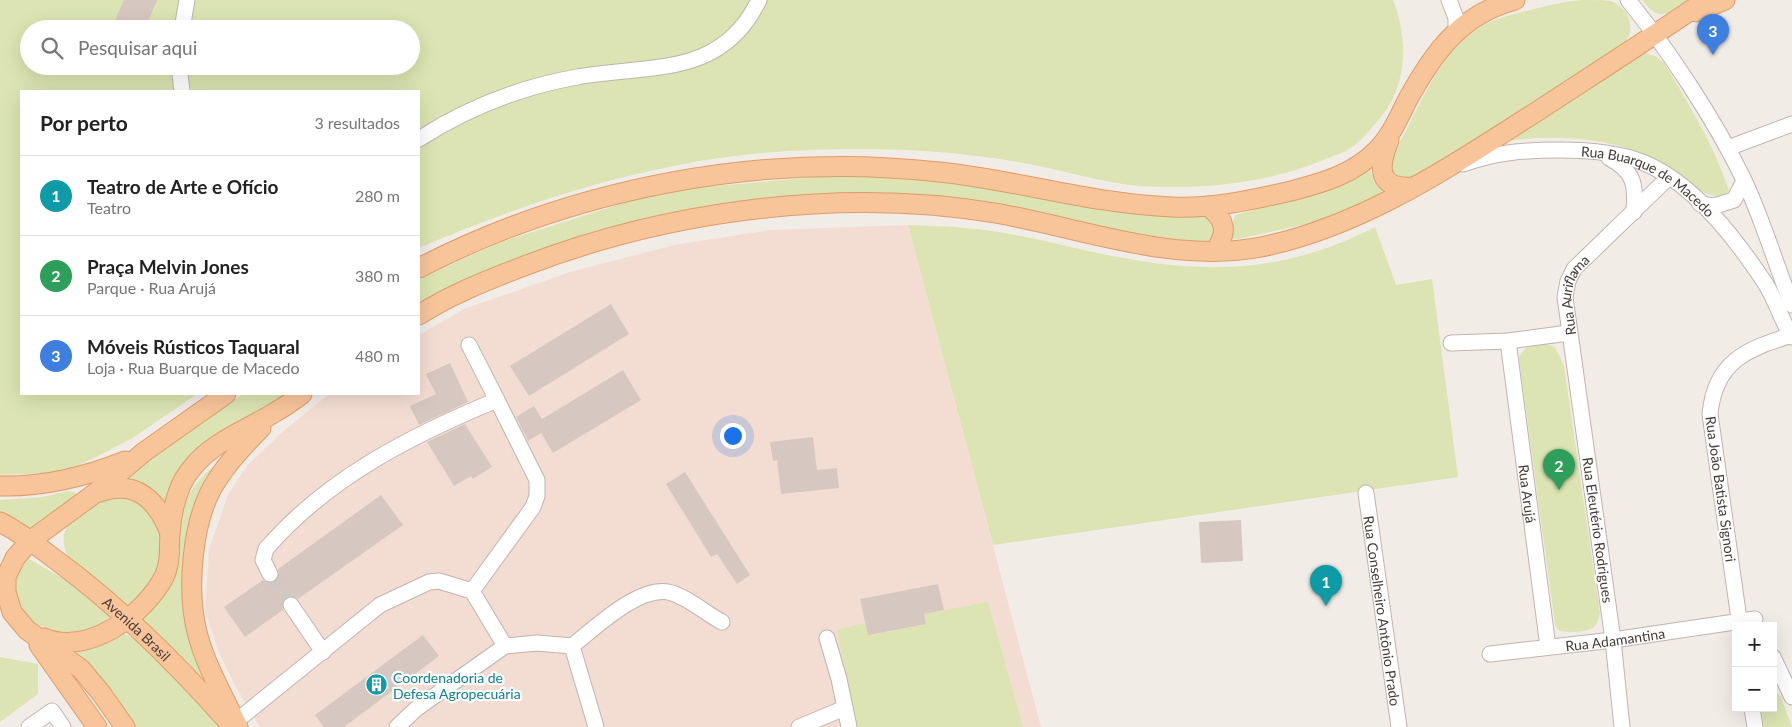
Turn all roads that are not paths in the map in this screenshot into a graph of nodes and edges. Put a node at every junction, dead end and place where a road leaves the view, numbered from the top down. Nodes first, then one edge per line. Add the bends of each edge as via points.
1 (187, 0) edge
2 (759, 0) edge
3 (1449, 0) edge
4 (1515, 0) edge
5 (1628, 0) edge
6 (1706, 0) edge
7 (1725, 0) edge
8 (184, 20) edge
9 (1677, 20) junction
10 (1456, 32) junction
11 (1656, 35) junction
12 (180, 75) edge
13 (182, 90) edge
14 (1397, 120) junction
15 (1792, 124) edge
16 (420, 138) edge
17 (1728, 148) junction
18 (1585, 150) junction
19 (1438, 172) junction
20 (1669, 177) junction
21 (1744, 181) junction
22 (1413, 187) junction
23 (1700, 204) junction
24 (1208, 206) junction
25 (1634, 212) junction
26 (1215, 251) junction
27 (420, 268) edge
28 (1792, 305) edge
29 (420, 314) edge
30 (1569, 333) junction
31 (1792, 336) edge
32 (1508, 341) junction
33 (1451, 343) dead end
34 (469, 345) dead end
35 (225, 395) edge
36 (301, 395) edge
37 (497, 400) junction
38 (278, 411) junction
39 (144, 452) junction
40 (0, 486) edge
41 (1366, 493) dead end
42 (94, 494) junction
43 (0, 522) edge
44 (170, 533) junction
45 (30, 541) junction
46 (270, 574) tunnel mouth
47 (1733, 576) junction
48 (472, 590) junction
49 (0, 593) edge
50 (291, 605) tunnel mouth
51 (12, 612) junction
52 (127, 619) junction
53 (722, 622) dead end
54 (1740, 622) edge
55 (1757, 622) edge
56 (1732, 624) edge
57 (28, 630) junction
58 (827, 638) dead end
59 (1613, 640) junction
60 (505, 646) junction
61 (572, 646) junction
62 (1548, 647) junction
63 (323, 652) junction
64 (1490, 654) dead end
65 (1777, 673) edge
66 (1792, 697) edge
67 (845, 708) junction
68 (1753, 712) edge
69 (235, 726) edge
70 (29, 727) edge
71 (63, 727) edge
72 (97, 727) edge
73 (125, 727) edge
74 (397, 727) edge
75 (596, 727) edge
76 (799, 727) edge
77 (849, 727) edge
78 (1399, 727) edge
79 (1622, 727) edge
80 (1755, 727) edge

1 - 8 street
2 - 16 street via 753,13 734,34 700,59 664,67 577,77 516,92 472,109
3 - 10 street via 1456,18
4 - 10 main road via 1481,12
5 - 11 street
6 - 9 main road
7 - 9 main road
9 - 11 main road
10 - 14 main road via 1430,62
11 - 17 street
11 - 19 main road
12 - 13 street
14 - 22 main road via 1383,157 1382,171 1392,186
14 - 24 main road via 1376,152 1341,176 1288,191
15 - 17 street
17 - 21 street
18 - 19 street, Rua Buarque de Macedo via 1523,150 1488,155
18 - 20 street, Rua Buarque de Macedo via 1642,162
18 - 25 street via 1622,165 1632,177
19 - 22 main road
20 - 23 street, Rua Buarque de Macedo
20 - 25 street, Rua Auriflama
21 - 23 street via 1734,200 1714,206
21 - 28 street via 1769,238
22 - 26 main road via 1324,232 1260,248
23 - 31 street, Rua Buarque de Macedo via 1728,232 1753,266
24 - 26 main road via 1220,215 1224,228 1222,241
24 - 27 main road via 1173,207 1111,201 974,176 907,169 808,168 738,173 642,188 565,209 497,232
25 - 30 street, Rua Auriflama via 1574,269 1565,297
26 - 29 main road via 1113,240 994,213 917,205 833,204 750,209 675,222 572,248 495,277
30 - 32 street, Rua Auriflama
30 - 59 street, Rua Eleutério Rodrigues
31 - 47 street, Rua João Batista Signori via 1756,346 1742,354 1726,371 1711,400 1710,414
32 - 33 street, Rua Auriflama
32 - 62 street, Rua Arujá
34 - 37 street
35 - 39 main road
36 - 38 main road
37 - 46 street via 389,451 321,495 266,549 264,560
37 - 48 street via 537,480 537,496 534,507
38 - 44 main road via 231,437 192,467 175,502
38 - 69 main road via 245,444 216,481 193,552 191,584 198,636
39 - 40 main road via 96,473 33,485
39 - 42 main road
41 - 78 street, Rua Conselheiro Antônio Prado
42 - 44 main road via 123,487 136,490 154,504
42 - 45 main road
43 - 45 main road, Avenida Brasil
44 - 52 main road via 170,555 164,576
45 - 51 main road via 15,558 6,577 6,592
45 - 52 main road, Avenida Brasil via 90,585
47 - 54 street, Rua João Batista Signori
47 - 55 street
48 - 60 street
48 - 63 street via 439,581 417,586 380,605
49 - 51 main road
50 - 63 street
51 - 57 main road
52 - 57 main road via 102,634 73,642 46,639
52 - 69 main road, Avenida Brasil
53 - 61 street via 679,596 659,592 619,609
56 - 59 street, Rua Adamantina
57 - 72 main road
57 - 73 main road via 81,669
58 - 67 street
59 - 62 street, Rua Adamantina
59 - 79 street, Rua Eleutério Rodrigues
60 - 61 street via 538,643
60 - 74 street via 416,709
61 - 75 street
62 - 64 street, Rua Adamantina
63 - 69 street
65 - 66 street
67 - 76 street
67 - 77 street
68 - 80 street
70 - 71 street via 52,711

